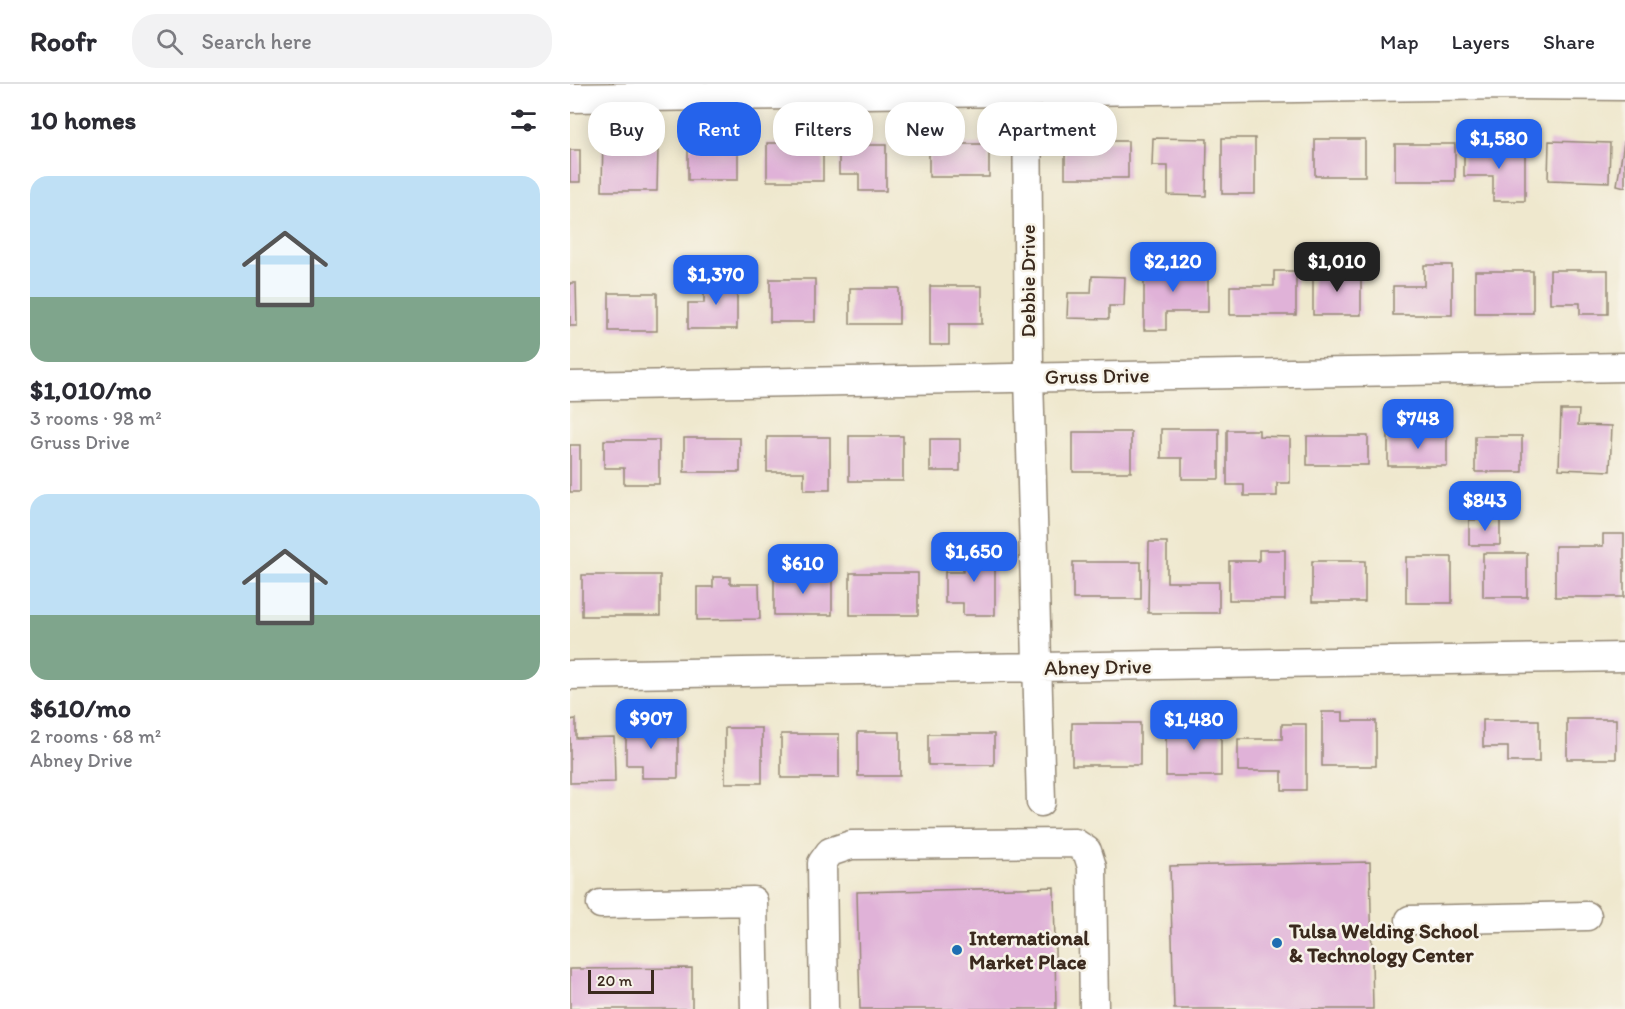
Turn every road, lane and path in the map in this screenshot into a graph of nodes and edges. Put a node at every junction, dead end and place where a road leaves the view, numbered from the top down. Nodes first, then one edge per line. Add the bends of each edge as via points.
1 (1625, 86) edge
2 (1027, 88) edge
3 (570, 98) edge
4 (1625, 367) edge
5 (1029, 377) junction
6 (570, 386) edge
7 (1625, 657) edge
8 (1038, 668) junction
9 (570, 675) edge
10 (1041, 802) dead end
11 (601, 904) dead end
12 (1587, 916) dead end
13 (1410, 920) dead end
14 (755, 1009) edge
15 (824, 1009) edge
16 (1094, 1009) edge

1 - 2 street
2 - 3 street
2 - 5 street, Debbie Drive
4 - 5 street, Gruss Drive
5 - 6 street, Gruss Drive
5 - 8 street, Debbie Drive
7 - 8 street, Abney Drive
8 - 9 street, Abney Drive
8 - 10 street, Debbie Drive
11 - 14 street via 753,901
12 - 13 street
15 - 16 street via 822,863 830,852 851,845 1075,843 1087,851 1092,867

